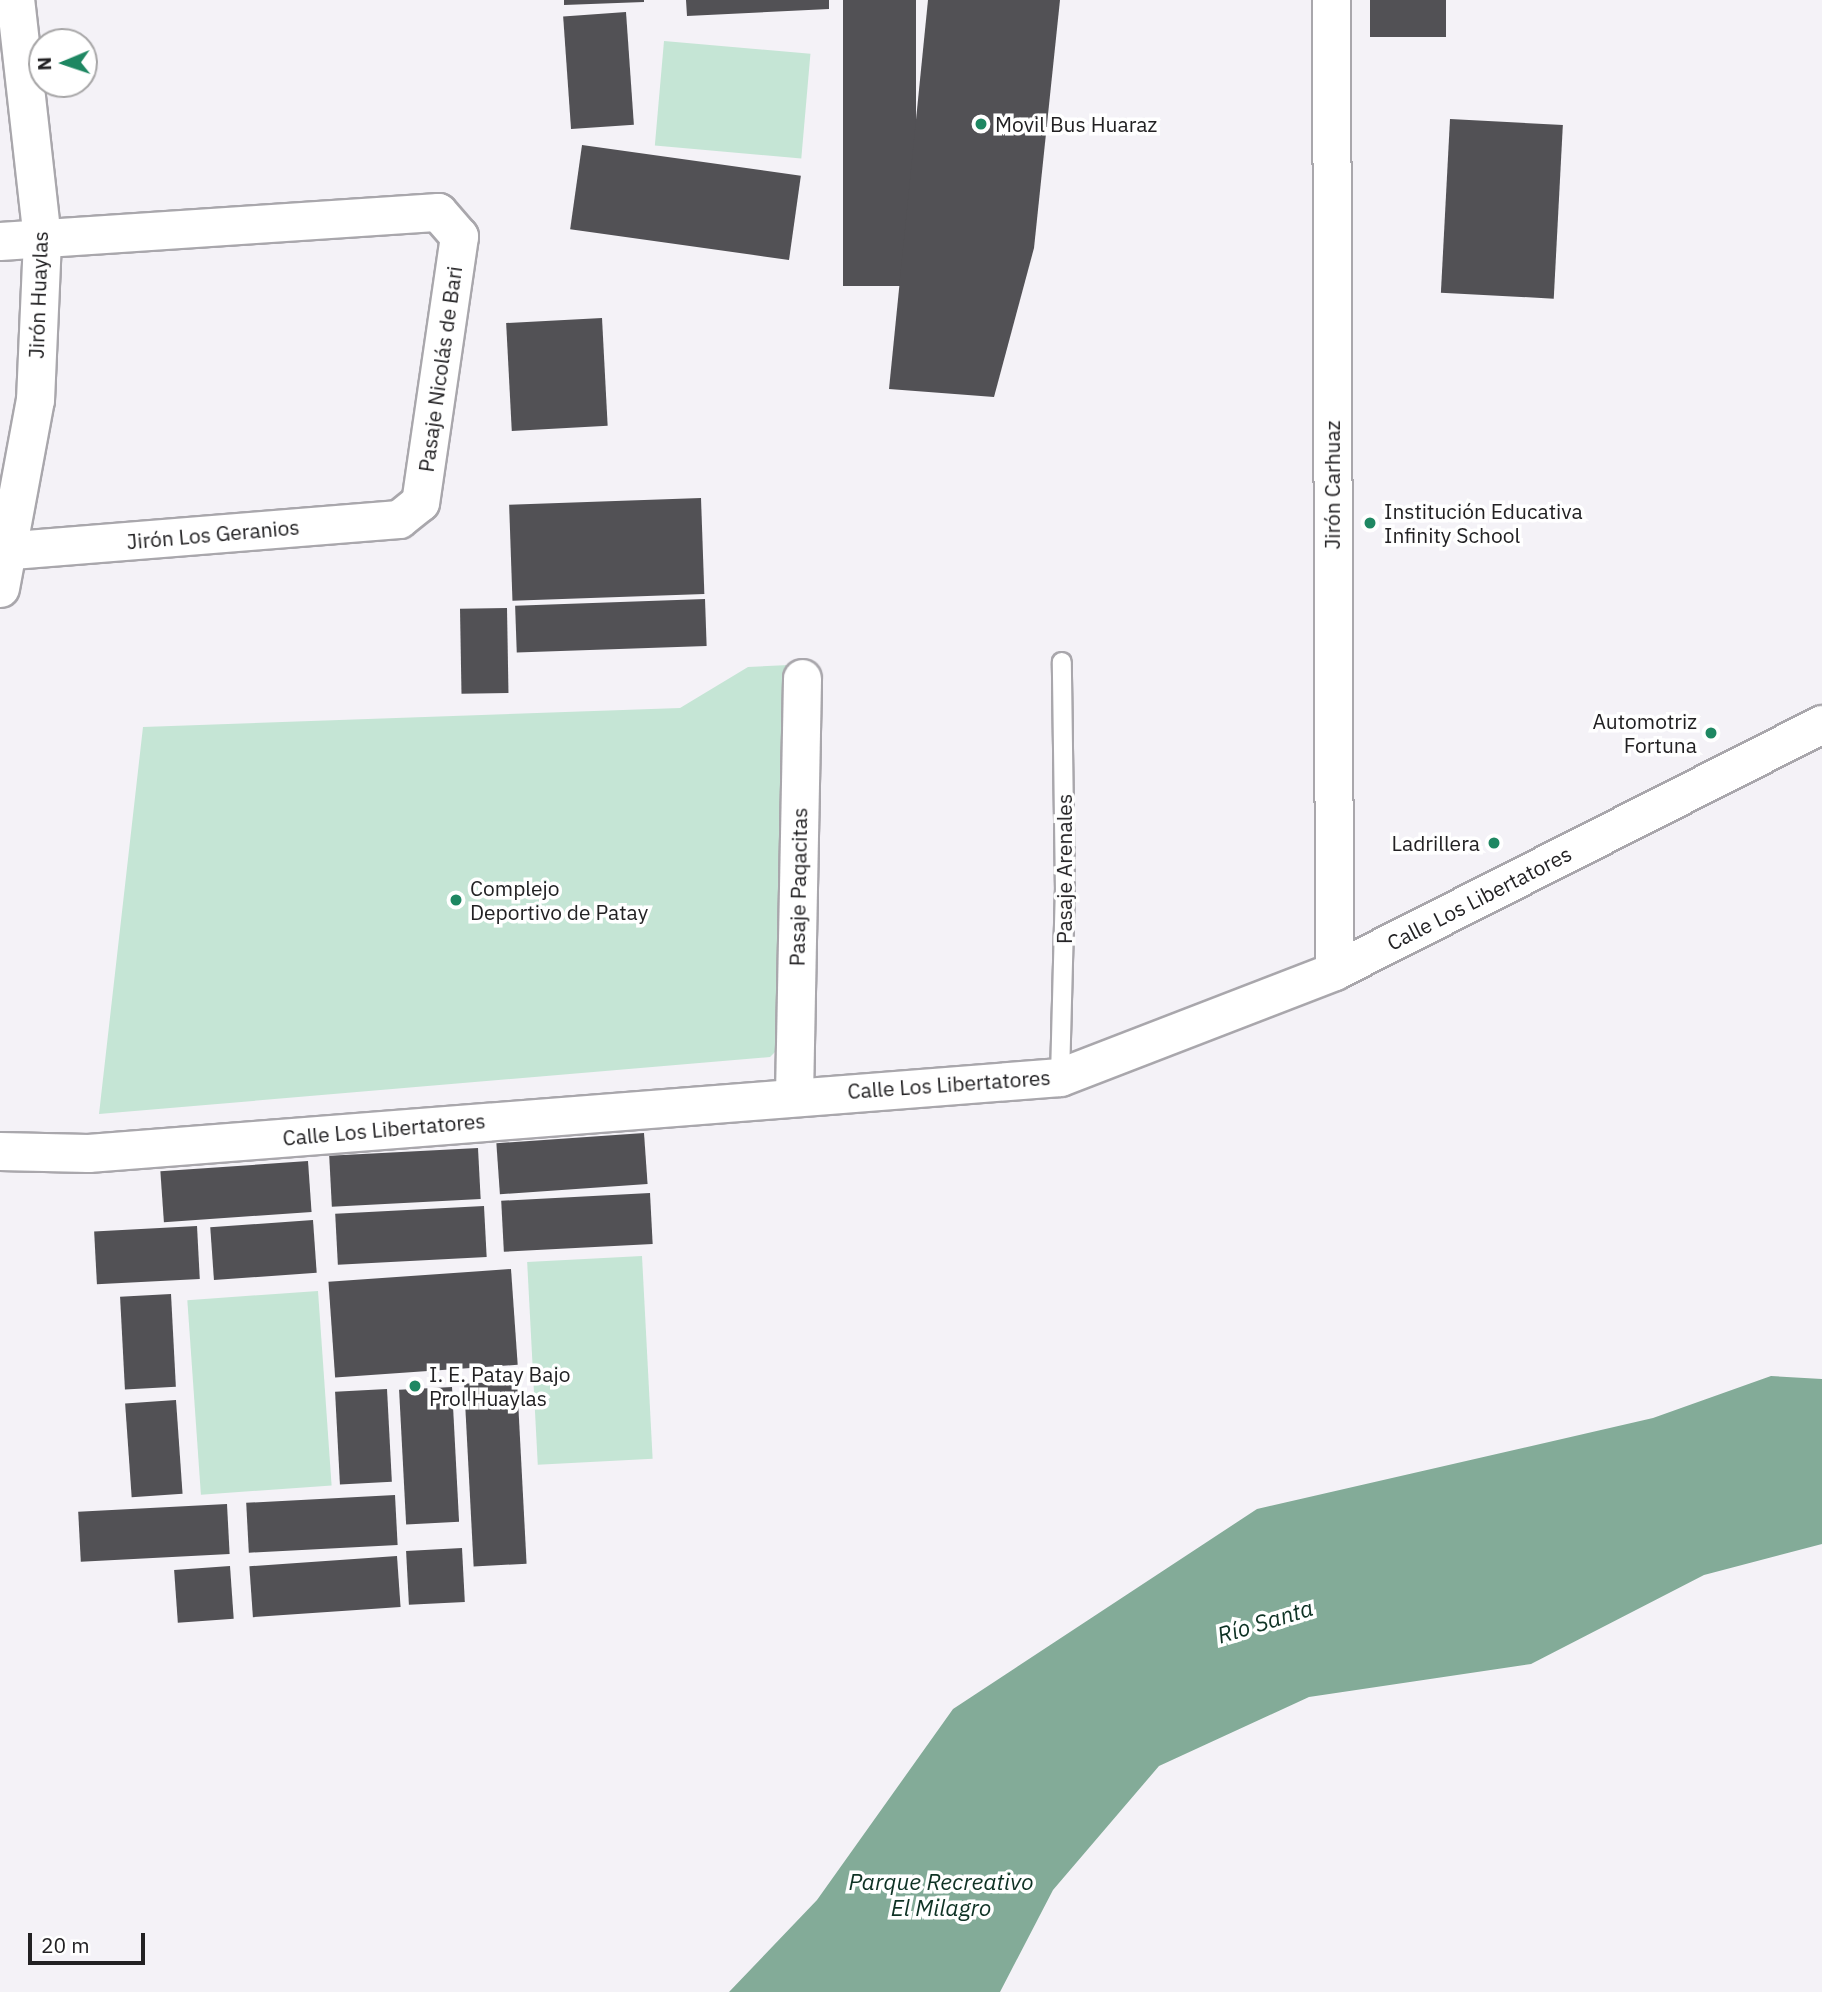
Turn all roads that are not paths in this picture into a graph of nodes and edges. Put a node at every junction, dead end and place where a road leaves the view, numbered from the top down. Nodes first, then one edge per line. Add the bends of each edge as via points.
1 (15, 0) edge
2 (1331, 0) edge
3 (42, 239) junction
4 (0, 241) edge
5 (420, 502) joint
6 (5, 551) edge
7 (0, 588) edge
8 (1062, 662) dead end
9 (802, 678) dead end
10 (1822, 724) edge
11 (1334, 971) junction
12 (1060, 1077) junction
13 (794, 1096) junction
14 (0, 1151) edge

1 - 3 street, Jirón Huaylas
2 - 11 street, Jirón Carhuaz
3 - 4 street
3 - 5 street, Pasaje Nicolás de Bari via 439,212 459,236
3 - 6 street, Jirón Huaylas via 35,400
5 - 6 street, Jirón Los Geranios via 399,519
6 - 7 street, Jirón Huaylas
8 - 12 lane, Pasaje Arenales via 1065,891
9 - 13 street, Pasaje Paqacitas
10 - 11 street, Calle Los Libertatores
11 - 12 street, Calle Los Libertatores
12 - 13 street, Calle Los Libertatores
13 - 14 street, Calle Los Libertatores via 88,1153

